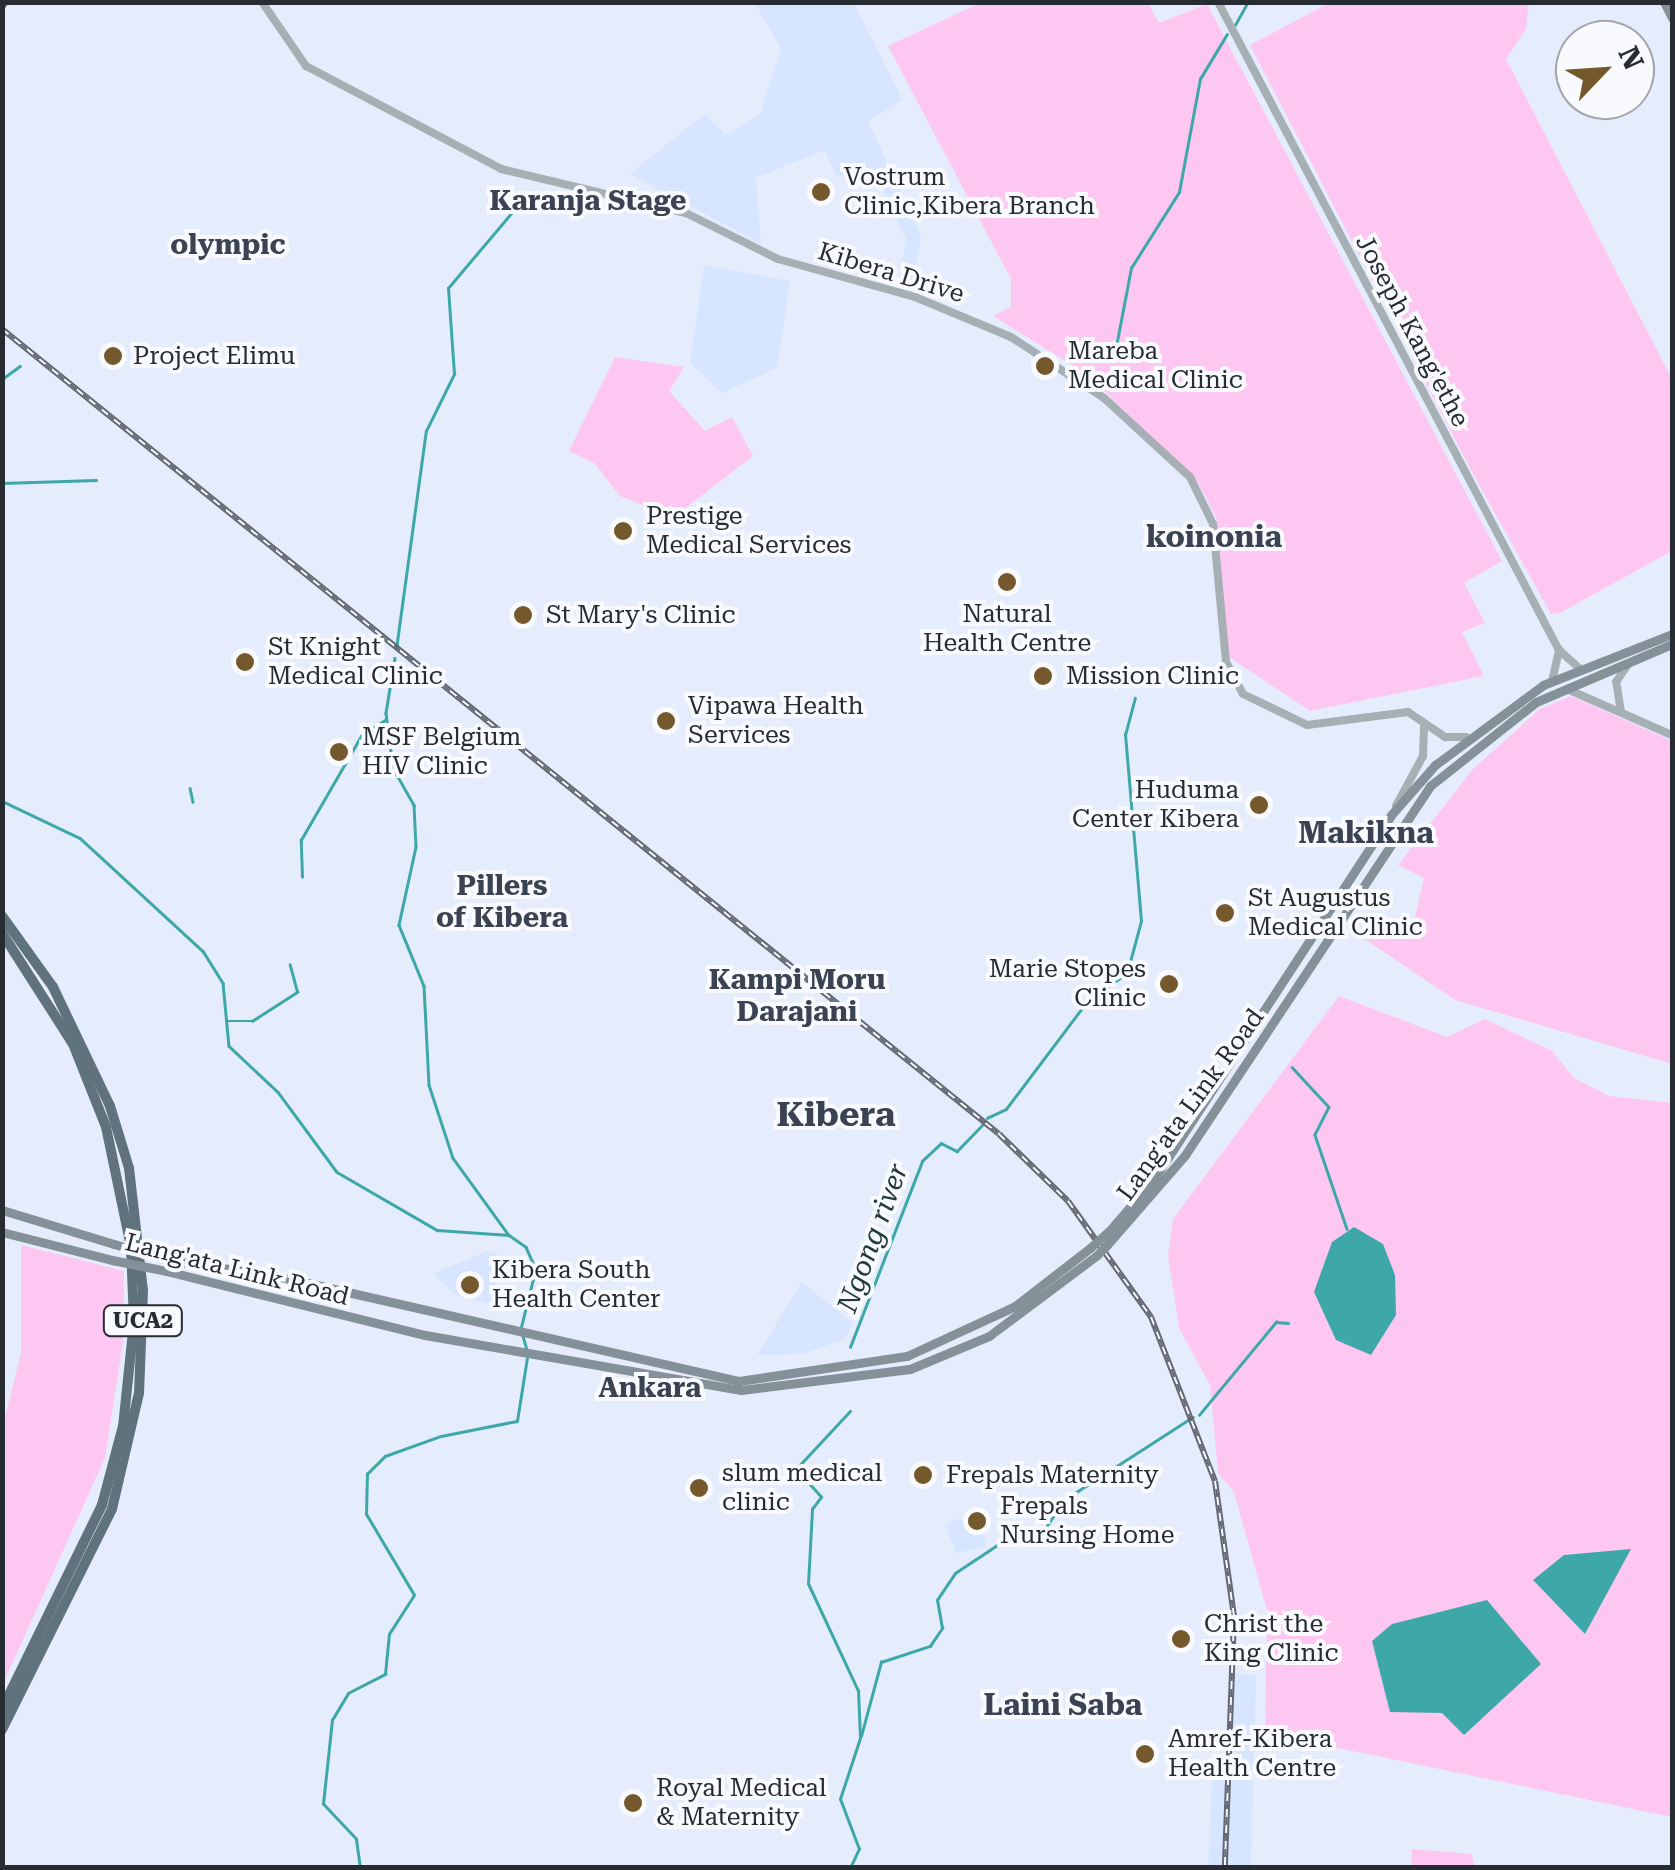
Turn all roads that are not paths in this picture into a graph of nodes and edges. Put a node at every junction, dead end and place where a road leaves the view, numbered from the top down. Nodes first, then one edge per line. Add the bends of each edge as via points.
1 (262, 2) edge
2 (1218, 2) edge
3 (1664, 2) edge
4 (1672, 18) edge
5 (1672, 634) edge
6 (1672, 644) edge
7 (1635, 648) junction
8 (1559, 650) junction
9 (1630, 661) junction
10 (1581, 670) junction
11 (1558, 683) junction
12 (1621, 712) junction
13 (1424, 724) junction
14 (1672, 736) edge
15 (1466, 737) junction
16 (1391, 816) junction
17 (2, 916) edge
18 (2, 933) edge
19 (1256, 1020) junction
20 (1272, 1031) junction
21 (1232, 1058) junction
22 (1244, 1070) junction
23 (2, 1210) edge
24 (2, 1232) edge
25 (1113, 1233) junction
26 (1093, 1252) junction
27 (166, 1266) junction
28 (333, 1292) junction
29 (352, 1320) junction
30 (2, 1708) edge
31 (2, 1730) edge

1 - 13 street, Kibera Drive via 306,66 501,169 686,213 778,259 915,297 1011,337 1104,398 1190,477 1213,524 1226,662 1243,694 1306,725 1408,712
2 - 8 street, Joseph Kang'ethe
3 - 4 main road
5 - 7 main road, Lang'ata Link Road
6 - 9 main road, Lang'ata Link Road
7 - 9 street
7 - 10 main road, Lang'ata Link Road
8 - 10 street, Joseph Kang'ethe
8 - 11 street
9 - 11 main road, Lang'ata Link Road
9 - 12 street via 1616,682
10 - 11 main road, Lang'ata Link Road
11 - 12 street
11 - 15 main road, Lang'ata Link Road
11 - 20 main road, Lang'ata Link Road via 1430,786
12 - 14 street
13 - 15 street
13 - 16 street via 1423,756
15 - 16 main road, Lang'ata Link Road
16 - 19 main road, Lang'ata Link Road
17 - 31 highway, UCA2 via 53,987 110,1106 129,1168 144,1290 139,1393 112,1510
18 - 30 highway, UCA2 via 73,1044 106,1128 131,1247 134,1322 102,1505
19 - 20 main road
19 - 21 main road, Lang'ata Link Road
20 - 22 main road, Lang'ata Link Road
21 - 22 main road via 1242,1057
21 - 25 main road, Lang'ata Link Road
22 - 25 main road, Lang'ata Link Road
23 - 27 main road, Lang'ata Link Road, bridge
24 - 27 main road, Lang'ata Link Road, bridge via 112,1260
25 - 26 main road, Lang'ata Link Road, bridge
25 - 26 main road, Lang'ata Link Road, bridge
26 - 28 main road, Lang'ata Link Road via 961,1335 890,1362 726,1380
26 - 29 main road, Lang'ata Link Road via 989,1336 910,1369 741,1390
27 - 28 main road, Lang'ata Link Road
27 - 29 main road, Lang'ata Link Road
28 - 29 main road via 404,1319

